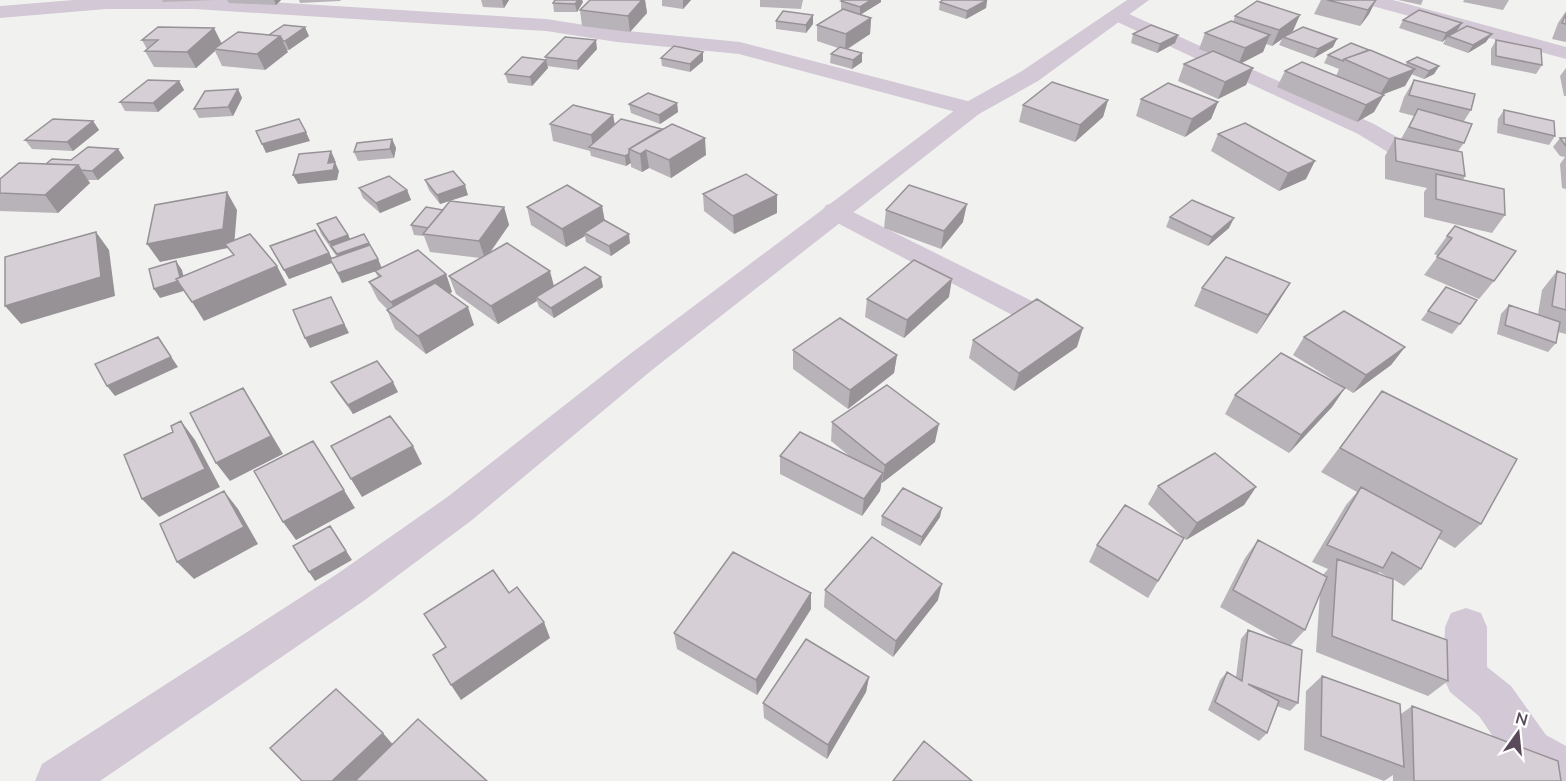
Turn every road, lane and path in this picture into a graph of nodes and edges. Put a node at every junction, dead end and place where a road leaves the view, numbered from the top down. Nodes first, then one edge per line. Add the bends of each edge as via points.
1 (1140, 0) edge
2 (1372, 0) edge
3 (282, 3) edge
4 (0, 12) edge
5 (1118, 15) junction
6 (1566, 53) edge
7 (971, 109) junction
8 (1405, 157) edge
9 (835, 211) junction
10 (1065, 330) edge
11 (1466, 627) dead end
12 (1566, 773) edge
13 (59, 781) edge

1 - 5 street
2 - 6 street
3 - 4 street via 106,3
3 - 7 street via 394,18 546,25 740,48
5 - 7 street via 1030,76
5 - 8 street via 1366,129
7 - 9 street
9 - 10 street
9 - 13 street via 459,509 351,587
11 - 12 street via 1465,677 1495,701 1530,751

